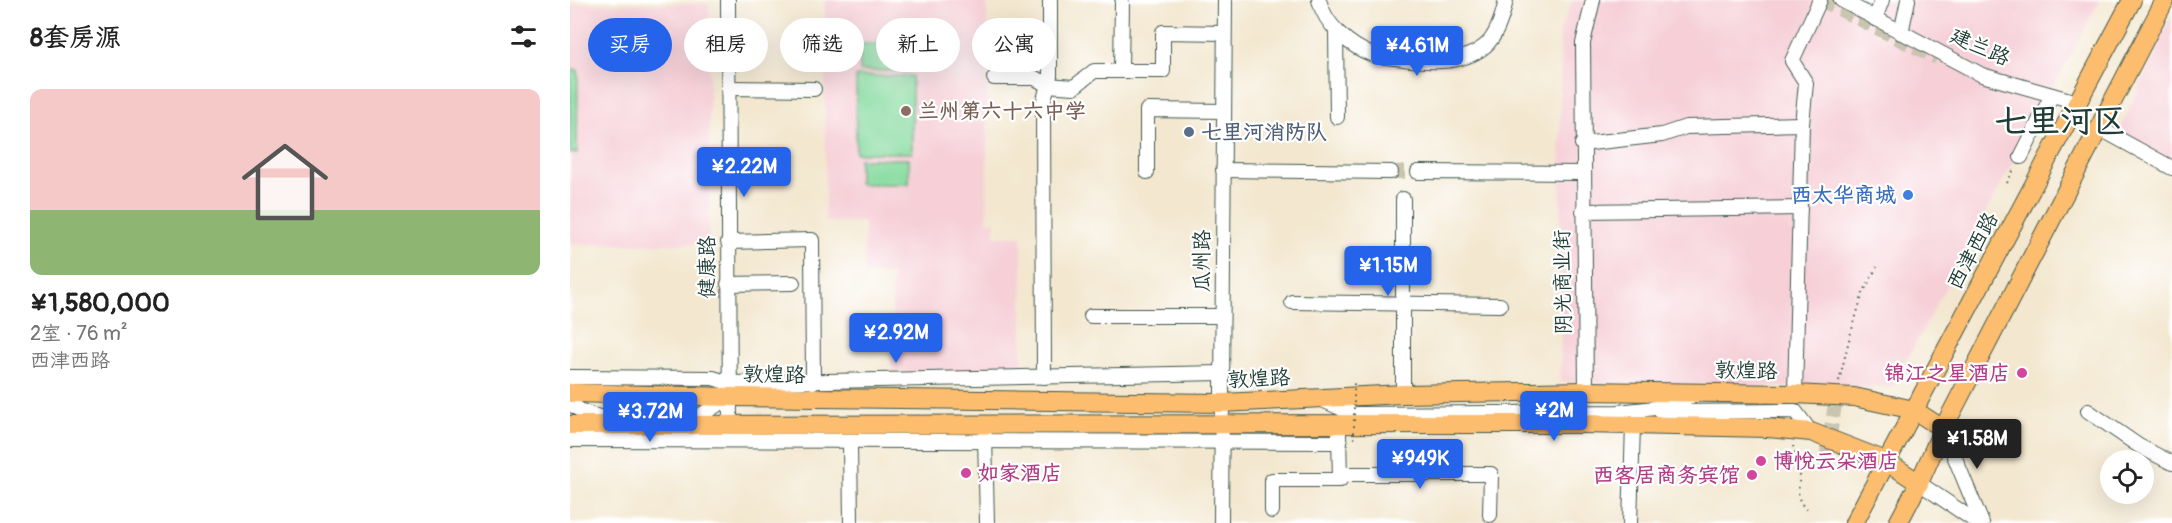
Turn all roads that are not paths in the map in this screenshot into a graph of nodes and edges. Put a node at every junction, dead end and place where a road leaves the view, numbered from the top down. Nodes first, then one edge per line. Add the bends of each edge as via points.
1 (728, 0) edge
2 (1050, 0) edge
3 (1225, 0) edge
4 (1319, 0) edge
5 (1506, 0) edge
6 (1593, 0) edge
7 (1820, 0) edge
8 (1840, 0) edge
9 (1882, 0) edge
10 (1908, 0) edge
11 (2132, 0) edge
12 (1122, 3) dead end
13 (2166, 6) edge
14 (1875, 19) junction
15 (1336, 30) junction
16 (1224, 33) junction
17 (1901, 33) junction
18 (1121, 71) junction
19 (994, 78) dead end
20 (1047, 85) junction
21 (728, 88) junction
22 (814, 89) dead end
23 (2052, 95) junction
24 (2077, 102) junction
25 (1223, 111) junction
26 (1337, 117) dead end
27 (1802, 124) junction
28 (2098, 128) junction
29 (1582, 144) junction
30 (2021, 157) road end
31 (2172, 168) edge
32 (1223, 170) junction
33 (1391, 171) tunnel mouth
34 (1147, 172) dead end
35 (1418, 172) tunnel mouth
36 (1582, 173) junction
37 (1403, 199) dead end
38 (1800, 208) junction
39 (1583, 211) junction
40 (728, 242) junction
41 (728, 284) junction
42 (793, 284) dead end
43 (1292, 302) dead end
44 (1403, 304) junction
45 (1500, 305) dead end
46 (1091, 316) dead end
47 (1222, 316) junction
48 (1222, 373) junction
49 (570, 377) edge
50 (1044, 377) junction
51 (813, 382) junction
52 (729, 390) junction
53 (1586, 391) junction
54 (570, 393) edge
55 (1701, 393) junction
56 (1403, 394) junction
57 (1795, 394) junction
58 (1319, 398) junction
59 (1222, 403) junction
60 (570, 404) edge
61 (1914, 410) junction
62 (2088, 411) dead end
63 (570, 414) edge
64 (1223, 424) junction
65 (570, 425) edge
66 (596, 425) junction
67 (730, 425) junction
68 (1635, 425) junction
69 (1943, 429) junction
70 (1811, 432) junction
71 (985, 433) junction
72 (1344, 435) junction
73 (570, 440) edge
74 (850, 442) junction
75 (1222, 443) junction
76 (1886, 461) junction
77 (2172, 463) edge
78 (1340, 474) junction
79 (1919, 483) junction
80 (1272, 511) dead end
81 (1490, 515) dead end
82 (851, 523) edge
83 (987, 523) edge
84 (1221, 523) edge
85 (1630, 523) edge
86 (1854, 523) edge
87 (1898, 523) edge
88 (1980, 523) edge

1 - 21 street, 健康路
2 - 20 street
3 - 16 street, 瓜州路
4 - 15 street
5 - 15 street via 1503,18 1486,45 1461,58 1426,63 1373,55
6 - 29 street, 阴光商业街 via 1583,43
7 - 27 street via 1792,61 1806,83
8 - 14 street, 建兰路
9 - 14 street
10 - 17 street
11 - 24 main road, 西津西路
12 - 18 street
13 - 28 main road
14 - 17 street, 建兰路
15 - 26 street
16 - 18 street via 1163,32 1163,71
16 - 25 street, 瓜州路
17 - 23 street, 建兰路 via 1982,75
18 - 20 street via 1094,71 1074,87
19 - 20 street via 1035,78
20 - 50 street via 1043,104
21 - 22 street
21 - 40 street, 健康路
23 - 24 street, 建兰路
23 - 30 street
24 - 61 main road, 西津西路
25 - 32 street, 瓜州路
25 - 34 street via 1147,110
27 - 29 street via 1686,127 1662,135
27 - 38 street
28 - 31 street
28 - 69 main road
29 - 36 street, 阴光商业街
32 - 33 street
32 - 47 street, 瓜州路
35 - 36 street
36 - 39 street, 阴光商业街
37 - 44 street
38 - 39 street
38 - 57 street
39 - 53 street, 阴光商业街
40 - 41 street, 健康路
40 - 51 street via 812,240
41 - 42 street
41 - 52 street, 健康路
43 - 44 street
44 - 45 street
44 - 56 street
46 - 47 street
47 - 48 street, 瓜州路
48 - 50 street
48 - 59 street, 瓜州路
49 - 52 street via 713,378
50 - 51 street
51 - 52 street
52 - 54 main road, 敦煌路
52 - 59 main road, 敦煌路
52 - 60 street via 696,418 602,418 584,414
52 - 67 street, 健康路
53 - 55 main road, 敦煌路
53 - 56 main road, 敦煌路
55 - 57 main road, 敦煌路
55 - 58 street via 1665,407 1618,412 1354,414
56 - 58 main road, 敦煌路
57 - 61 main road, 敦煌路 via 1854,397
58 - 59 main road, 敦煌路
59 - 64 street, 瓜州路
61 - 69 main road, 敦煌路
61 - 76 main road, 西津西路
62 - 77 street
63 - 66 street
64 - 71 main road, 敦煌路
64 - 72 main road, 敦煌路
64 - 75 street, 瓜州路
65 - 66 main road, 敦煌路
66 - 67 main road, 敦煌路
67 - 71 main road, 敦煌路
68 - 70 main road, 敦煌路
68 - 70 street via 1672,412 1795,411
68 - 72 main road, 敦煌路
68 - 85 street
69 - 79 main road
69 - 88 street
70 - 76 main road, 敦煌路
71 - 74 street
71 - 75 street
71 - 83 street
72 - 75 street
72 - 78 street
73 - 74 street
74 - 82 street
75 - 84 street, 瓜州路
76 - 79 main road, 敦煌路
76 - 86 main road, 西津西路
78 - 80 street via 1340,480 1272,480
78 - 81 street via 1491,474
79 - 87 main road
79 - 88 street

